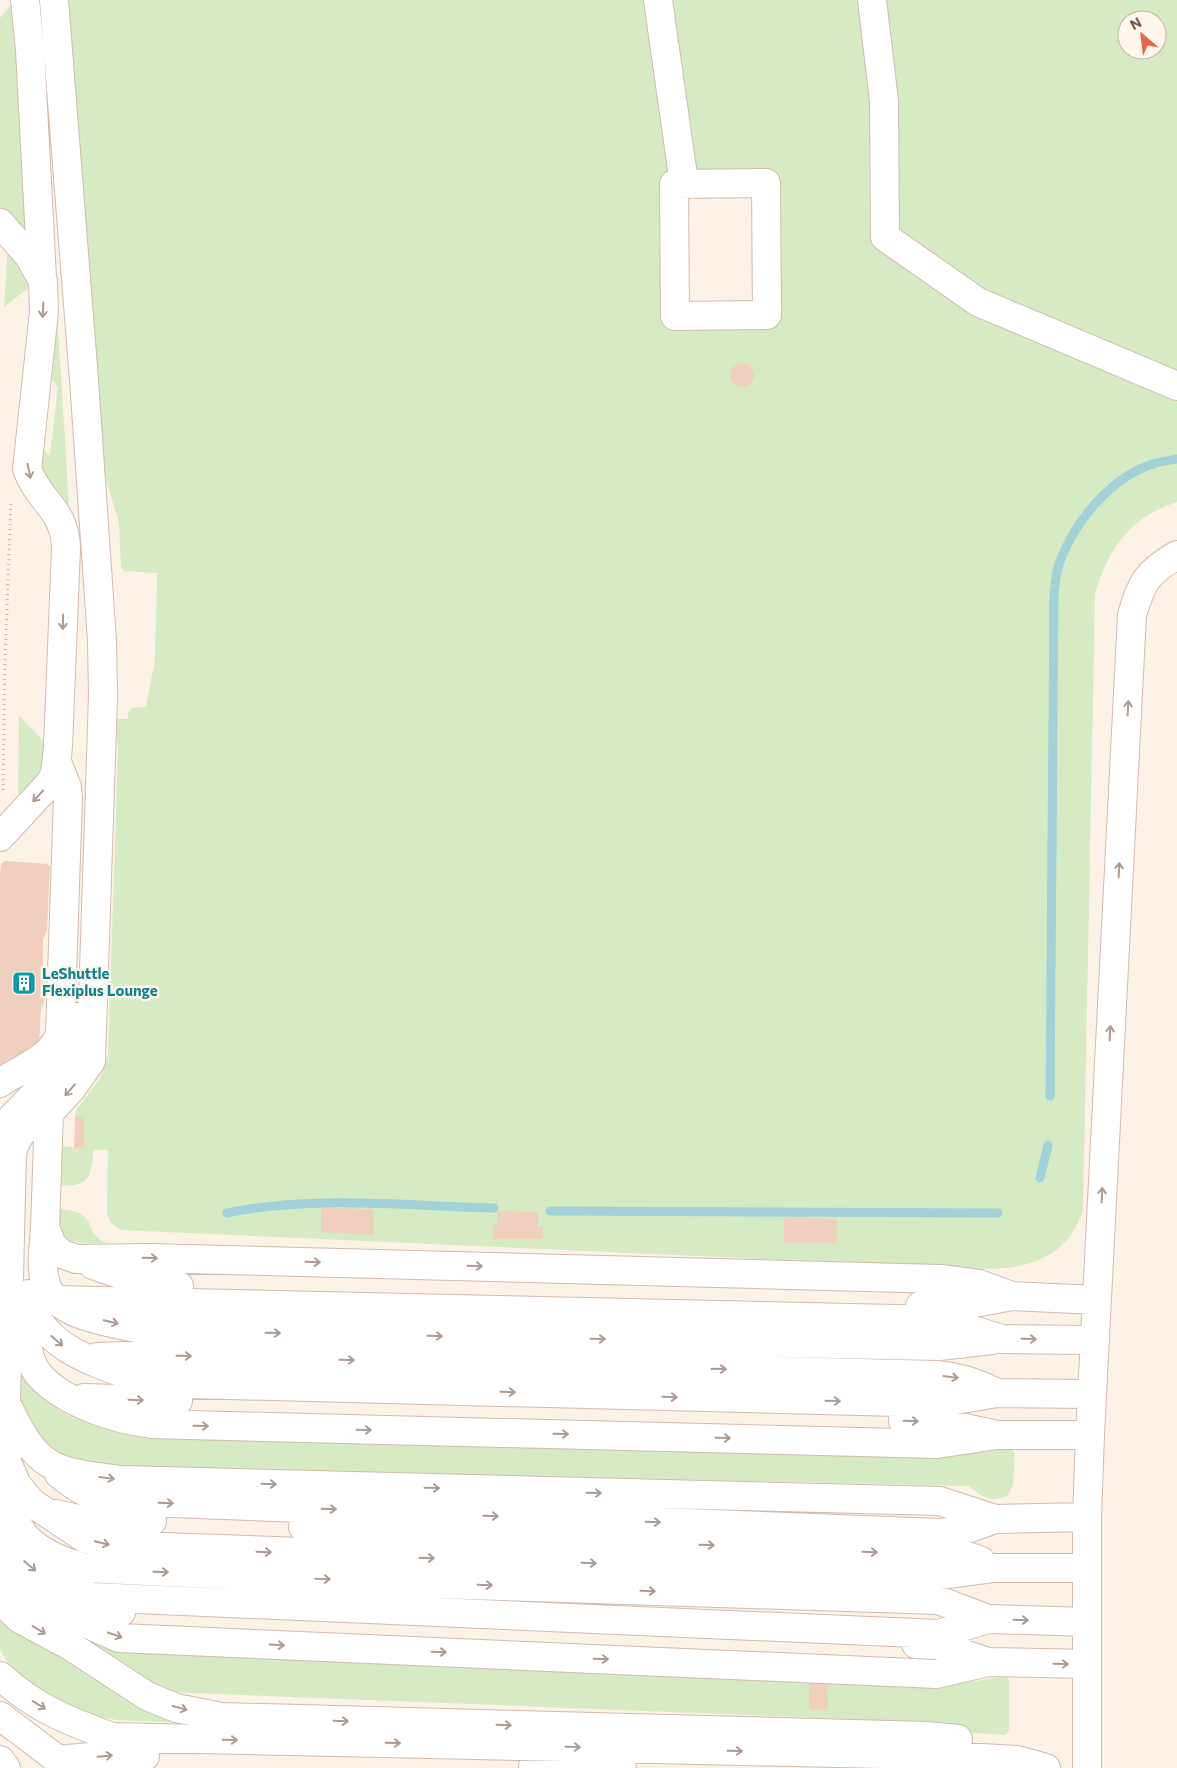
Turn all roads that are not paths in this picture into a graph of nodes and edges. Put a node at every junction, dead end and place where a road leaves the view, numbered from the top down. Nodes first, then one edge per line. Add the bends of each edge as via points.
1 (25, 0) edge
2 (40, 0) edge
3 (54, 0) edge
4 (658, 0) edge
5 (872, 0) edge
6 (684, 183) junction
7 (0, 224) edge
8 (43, 281) junction
9 (1177, 386) edge
10 (1177, 554) edge
11 (57, 762) junction
12 (0, 837) edge
13 (0, 1083) edge
14 (49, 1113) junction
15 (0, 1137) edge
16 (45, 1228) junction
17 (26, 1285) junction
18 (1097, 1300) junction
19 (1094, 1340) junction
20 (1091, 1394) junction
21 (6, 1403) junction
22 (1090, 1435) junction
23 (7, 1462) junction
24 (1087, 1517) junction
25 (0, 1528) edge
26 (0, 1566) edge
27 (1087, 1568) junction
28 (0, 1600) edge
29 (988, 1619) junction
30 (1087, 1622) junction
31 (1087, 1664) junction
32 (0, 1676) edge
33 (0, 1699) edge
34 (0, 1716) edge
35 (26, 1736) junction
36 (0, 1760) edge
37 (63, 1764) edge
38 (1007, 1764) edge
39 (6, 1768) edge
40 (622, 1768) edge
41 (1046, 1768) edge
42 (1087, 1768) edge

1 - 8 lane
2 - 15 lane via 86,608 89,697 75,1044 60,1068 5,1125
3 -> 14 lane via 84,380 103,696 91,1061
4 - 6 lane
5 - 9 lane via 884,101 885,237 978,302
6 - 6 lane via 766,183 767,315 675,316 674,184
7 - 8 lane via 29,256
8 -> 11 lane via 44,312 27,468 62,522 66,535
18 -> 10 lane via 1132,615 1141,586 1159,565
11 -> 12 lane via 50,783
11 - 13 lane via 68,798 60,1033 50,1051
14 - 16 lane
14 - 17 lane via 31,1150
14 - 21 lane via 28,1125 16,1138 12,1153
16 -> 18 lane via 52,1245 62,1254 76,1259 148,1258 940,1279 979,1284 1012,1296
16 -> 19 lane via 44,1273 48,1290 56,1300 76,1314 145,1330 939,1346 1002,1338
17 -> 20 lane via 29,1303 47,1332 60,1345 152,1383 938,1404 997,1393
17 -> 22 lane via 25,1334 31,1357 39,1376 70,1398 938,1422 997,1435
18 - 19 lane
19 - 20 lane
20 - 22 lane
21 - 23 lane
21 -> 24 lane via 21,1434 43,1460 78,1489 97,1498 122,1502 940,1533 967,1529 995,1519
22 - 24 lane
23 -> 27 lane via 17,1485 32,1503 86,1539 128,1546 939,1575 993,1568
23 -> 29 lane via 8,1498 24,1537 50,1555 85,1568 376,1582 938,1600
24 - 27 lane
25 -> 29 lane via 25,1563 43,1577 57,1586 92,1598 938,1634
26 -> 31 lane via 20,1587 53,1610 119,1638 936,1674 988,1662
27 - 30 lane
28 -> 38 lane via 20,1619 72,1647 146,1696 176,1708 222,1717 926,1736 978,1741
29 -> 30 lane
30 - 31 lane
31 - 42 lane
32 -> 38 lane via 21,1694 61,1718 112,1737 928,1755
33 - 35 lane
34 - 35 lane
35 - 37 lane
36 - 39 lane
37 -> 40 lane via 114,1755
38 - 41 lane

